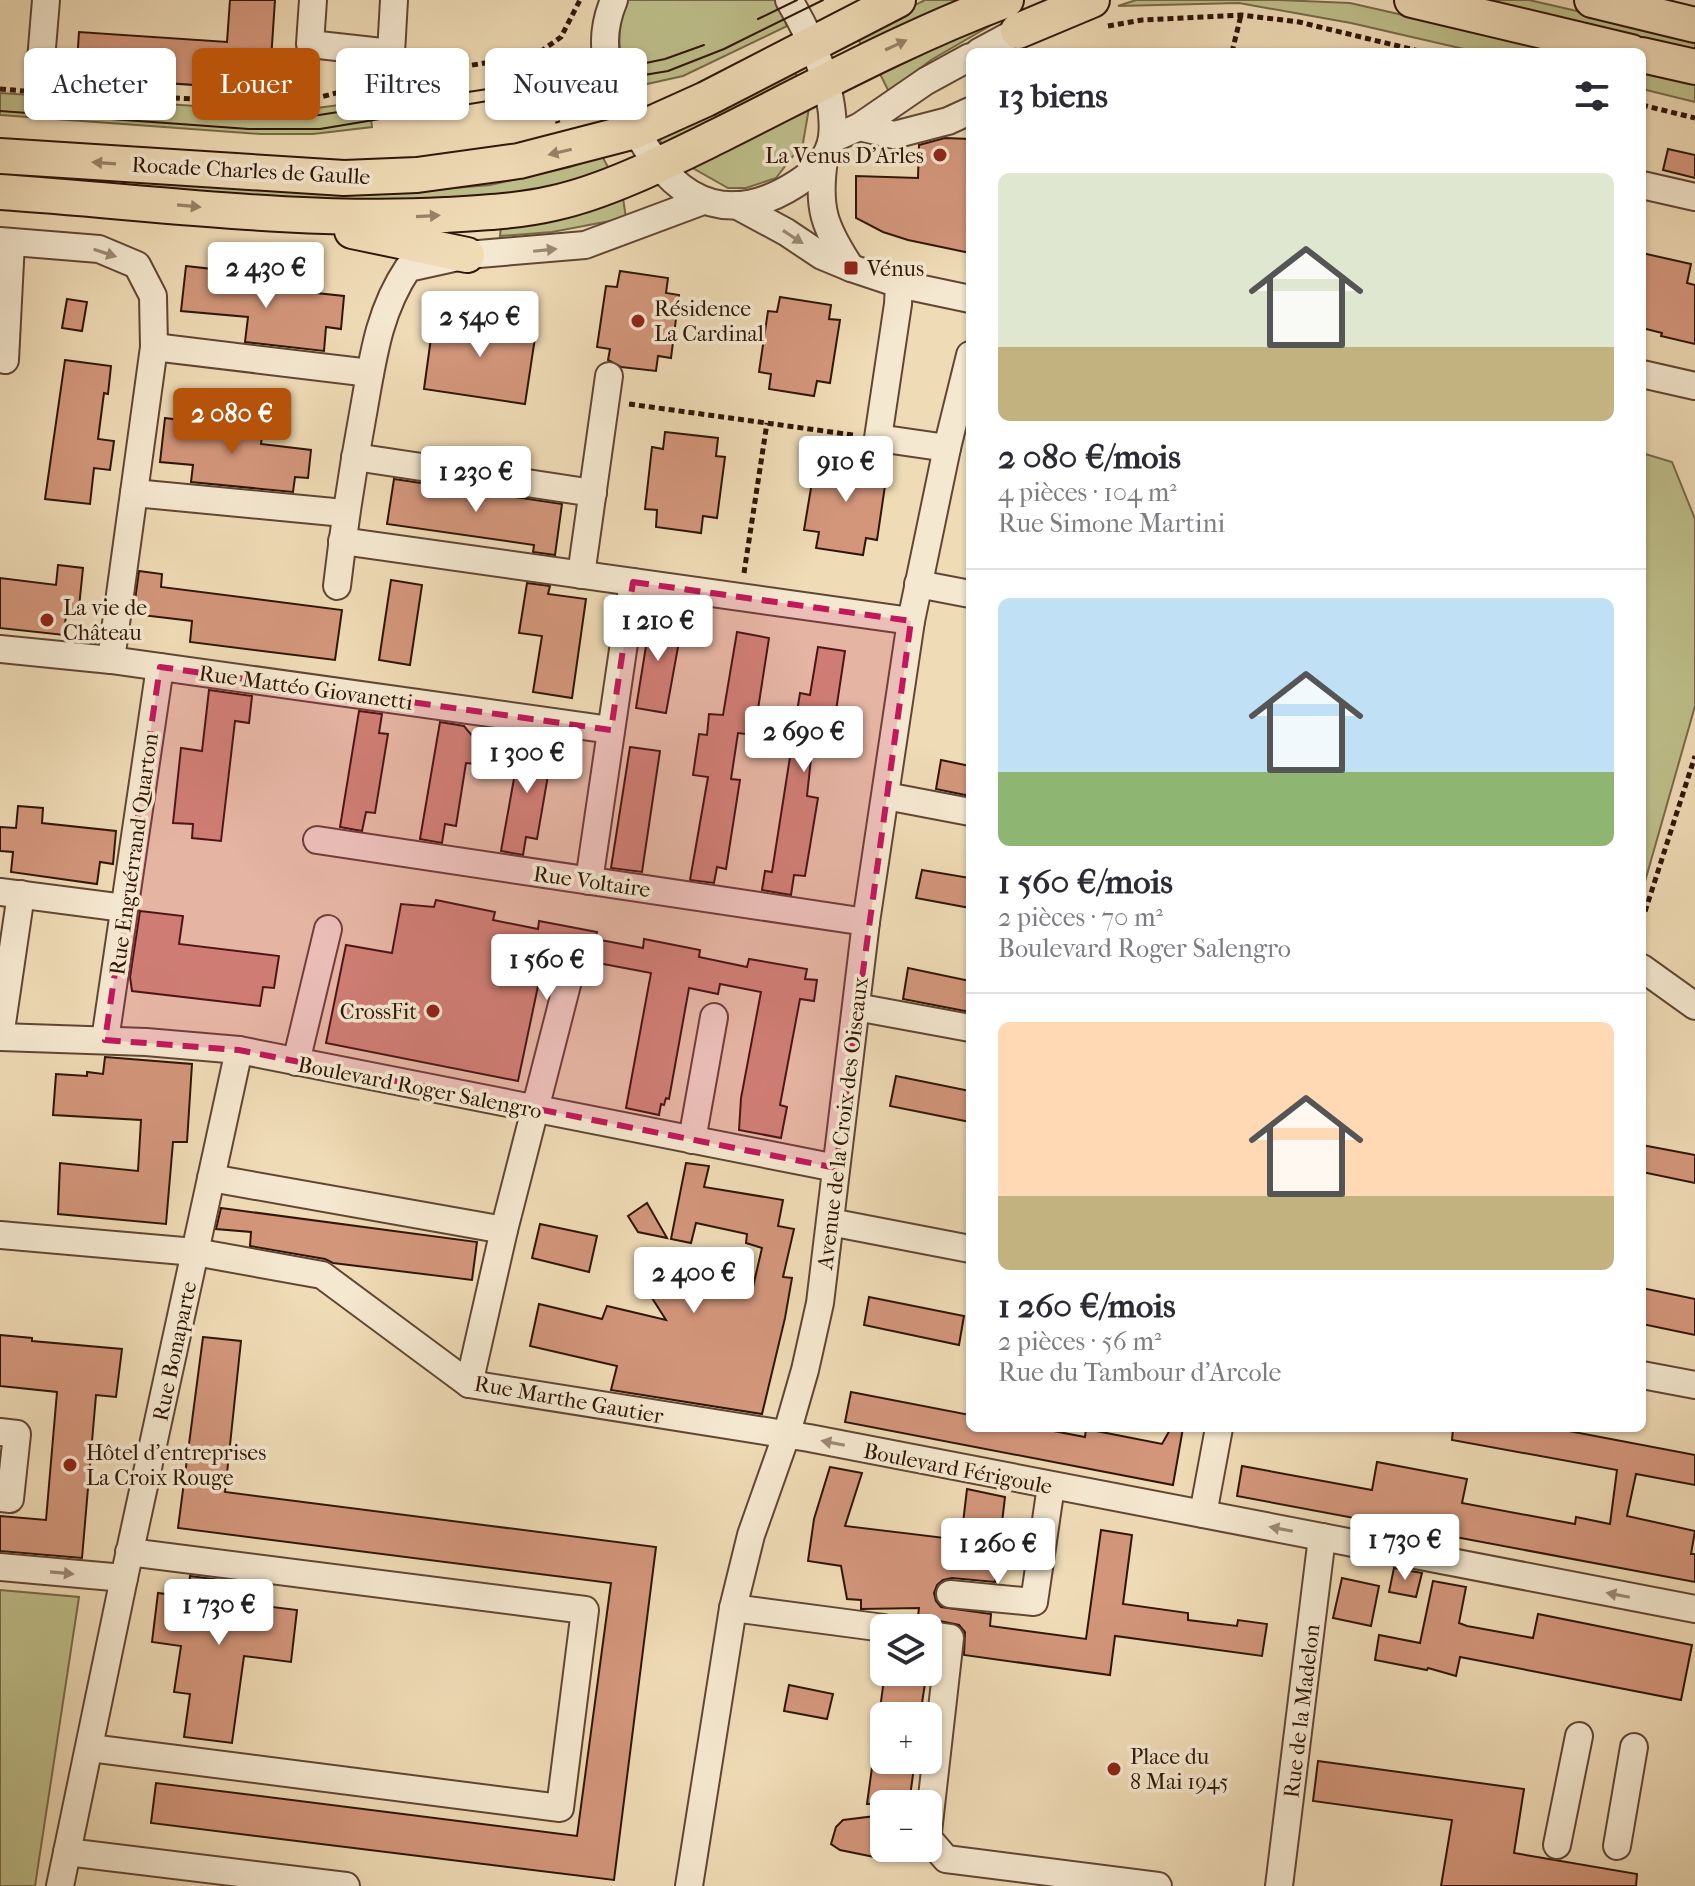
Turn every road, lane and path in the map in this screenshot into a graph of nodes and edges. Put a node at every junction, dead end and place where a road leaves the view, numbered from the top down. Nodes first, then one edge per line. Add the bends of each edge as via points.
1 (46, 0) edge
2 (313, 0) edge
3 (394, 0) edge
4 (580, 0) edge
5 (614, 0) edge
6 (789, 0) edge
7 (898, 0) edge
8 (1412, 0) edge
9 (1592, 0) edge
10 (1097, 14) edge
11 (1012, 15) edge
12 (1241, 15) junction
13 (1695, 25) edge
14 (809, 44) junction
15 (40, 48) edge
16 (545, 48) edge
17 (983, 48) edge
18 (1233, 48) edge
19 (1406, 48) edge
20 (1614, 48) edge
21 (1646, 56) edge
22 (966, 59) edge
23 (485, 64) edge
24 (1695, 67) edge
25 (827, 80) junction
26 (24, 86) edge
27 (0, 89) edge
28 (176, 96) edge
29 (1646, 106) edge
30 (966, 113) edge
31 (1695, 118) edge
32 (859, 127) junction
33 (635, 131) junction
34 (828, 149) junction
35 (0, 156) edge
36 (657, 165) junction
37 (1646, 186) edge
38 (0, 192) edge
39 (1695, 197) edge
40 (703, 201) junction
41 (736, 205) junction
42 (294, 216) junction
43 (5, 242) edge
44 (467, 255) junction
45 (851, 268) junction
46 (899, 284) junction
47 (966, 298) edge
48 (154, 347) junction
49 (5, 360) dead end
50 (966, 371) edge
51 (370, 373) junction
52 (1646, 375) edge
53 (1695, 386) edge
54 (607, 389) joint
55 (767, 423) junction
56 (878, 438) junction
57 (947, 448) junction
58 (355, 457) junction
59 (134, 493) junction
60 (593, 493) junction
61 (344, 513) junction
62 (342, 541) junction
63 (581, 575) junction
64 (633, 582) junction
65 (918, 584) junction
66 (337, 586) dead end
67 (966, 593) edge
68 (740, 597) junction
69 (911, 621) junction
70 (0, 649) edge
71 (111, 660) junction
72 (160, 667) junction
73 (611, 730) junction
74 (1695, 756) edge
75 (886, 796) junction
76 (966, 811) edge
77 (317, 840) dead end
78 (589, 881) junction
79 (10, 893) edge
80 (124, 908) junction
81 (1646, 909) edge
82 (866, 922) junction
83 (328, 929) dead end
84 (1646, 971) edge
85 (570, 973) dead end
86 (1695, 1006) edge
87 (856, 1007) junction
88 (714, 1017) dead end
89 (966, 1027) edge
90 (0, 1037) edge
91 (105, 1040) junction
92 (239, 1050) junction
93 (296, 1062) junction
94 (536, 1110) junction
95 (692, 1140) junction
96 (836, 1168) junction
97 (211, 1178) junction
98 (830, 1222) junction
99 (504, 1230) junction
100 (0, 1235) edge
101 (966, 1248) edge
102 (195, 1252) junction
103 (1646, 1376) edge
104 (469, 1384) junction
105 (1695, 1385) edge
106 (0, 1432) edge
107 (1218, 1432) edge
108 (786, 1436) junction
109 (1051, 1486) junction
110 (0, 1498) edge
111 (1203, 1514) junction
112 (1322, 1537) junction
113 (129, 1552) junction
114 (0, 1567) edge
115 (124, 1578) junction
116 (950, 1594) dead end
117 (733, 1608) junction
118 (1695, 1609) edge
119 (870, 1626) edge
120 (942, 1637) edge
121 (1579, 1736) dead end
122 (1634, 1747) dead end
123 (90, 1748) junction
124 (933, 1790) edge
125 (1557, 1845) dead end
126 (1617, 1846) dead end
127 (67, 1852) junction
128 (942, 1854) edge
129 (60, 1886) edge
130 (346, 1886) edge
131 (689, 1886) edge
132 (1158, 1886) edge
133 (1279, 1886) edge

1 - 15 street
2 - 3 street via 310,44 391,53
4 - 16 path via 561,37
5 - 33 street via 603,48
6 - 14 street
7 - 14 main road, Rocade Charles de Gaulle
8 - 20 main road
9 - 13 main road
10 - 11 main road, Rocade Charles de Gaulle
10 - 12 path via 1142,20
11 - 17 street
25 -> 11 main road, Rocade Charles de Gaulle via 905,41
12 - 18 path
12 - 19 path via 1299,22
14 - 25 street
14 - 33 main road, Rocade Charles de Gaulle
21 - 24 main road
22 - 32 street
23 - 28 path via 395,78 306,101
25 - 34 street via 832,103
25 - 36 main road, Rocade Charles de Gaulle
26 - 27 path
29 - 31 path
30 - 32 street via 894,135
32 - 34 street
33 -> 35 main road, Rocade Charles de Gaulle via 519,161 417,175 344,178
33 - 36 street
34 - 41 street via 809,175 768,199
34 - 45 street via 822,208 832,240
36 - 40 street
42 -> 36 main road, Rocade Charles de Gaulle via 408,217 553,204
37 - 39 street
38 -> 42 main road, Rocade Charles de Gaulle
40 - 41 street
44 -> 40 street via 585,245
41 -> 45 street
42 - 44 main road
43 -> 48 street via 99,249 137,265 153,296
43 - 49 street
44 - 51 street via 408,268 392,292
45 - 46 street
46 - 47 street
46 - 56 street
48 - 51 street
48 - 59 street
50 - 57 street, Avenue de la Croix des Oiseaux
51 - 58 street
52 - 53 street
54 - 55 path
54 - 60 street
55 - 56 path
55 - 68 path
56 - 57 street
57 - 65 street, Avenue de la Croix des Oiseaux
58 - 60 street
58 - 61 street
59 - 61 street
59 - 71 street
60 - 63 street
61 - 62 street
62 - 63 street
62 - 66 street
63 - 64 street
64 - 68 street
64 - 73 street
65 - 67 street
65 - 69 street, Avenue de la Croix des Oiseaux
68 - 69 street
69 - 75 street, Avenue de la Croix des Oiseaux
70 - 71 street, Rue Mattéo Giovanetti
71 - 72 street, Rue Mattéo Giovanetti
72 - 73 street, Rue Mattéo Giovanetti
72 - 80 street, Rue Enguérrand Quarton
73 - 78 street
74 - 81 path
75 - 76 street
75 - 82 street, Avenue de la Croix des Oiseaux
77 - 78 street, Rue Voltaire
78 - 82 street, Rue Voltaire
79 - 80 street
79 - 90 street
80 - 91 street, Rue Enguérrand Quarton
82 - 87 street, Avenue de la Croix des Oiseaux
83 - 93 street
84 - 86 street
85 - 94 street
87 - 89 street
87 - 96 street, Avenue de la Croix des Oiseaux
88 - 95 street
90 - 91 street, Boulevard Roger Salengro
91 - 92 street, Boulevard Roger Salengro
92 - 93 street, Boulevard Roger Salengro
92 - 97 street, Rue Bonaparte
93 - 94 street, Boulevard Roger Salengro
94 - 95 street, Boulevard Roger Salengro
94 - 99 street
95 - 96 street, Boulevard Roger Salengro
96 - 98 street, Avenue de la Croix des Oiseaux
97 - 99 street
97 - 102 street, Rue Bonaparte
98 - 101 street
98 - 108 street, Avenue de la Croix des Oiseaux via 820,1303
99 - 104 street
100 - 102 street, Rue Marthe Gautier
102 - 104 street, Rue Marthe Gautier via 322,1275
102 - 113 street, Rue Bonaparte
103 - 105 street
104 - 108 street, Rue Marthe Gautier
106 - 110 street via 17,1434 10,1499
107 - 111 street
109 -> 108 street, Boulevard Férigoule
108 - 117 street, Avenue de la Croix des Oiseaux via 751,1535
109 - 111 street, Boulevard Férigoule
109 - 116 street via 1034,1602
112 -> 111 street, Boulevard Férigoule
118 -> 112 street, Boulevard Férigoule
112 - 133 street, Rue de la Madelon
113 - 115 street, Rue Bonaparte
113 - 123 street via 585,1610 560,1808
114 -> 115 street
115 - 123 street, Rue Bonaparte
117 - 119 street
117 - 131 street, Avenue de la Croix des Oiseaux
120 - 124 street via 950,1638
121 - 125 street
122 - 126 street
123 - 127 street, Rue Bonaparte
127 - 129 street, Rue Bonaparte
127 - 130 street
128 - 132 street via 946,1859

